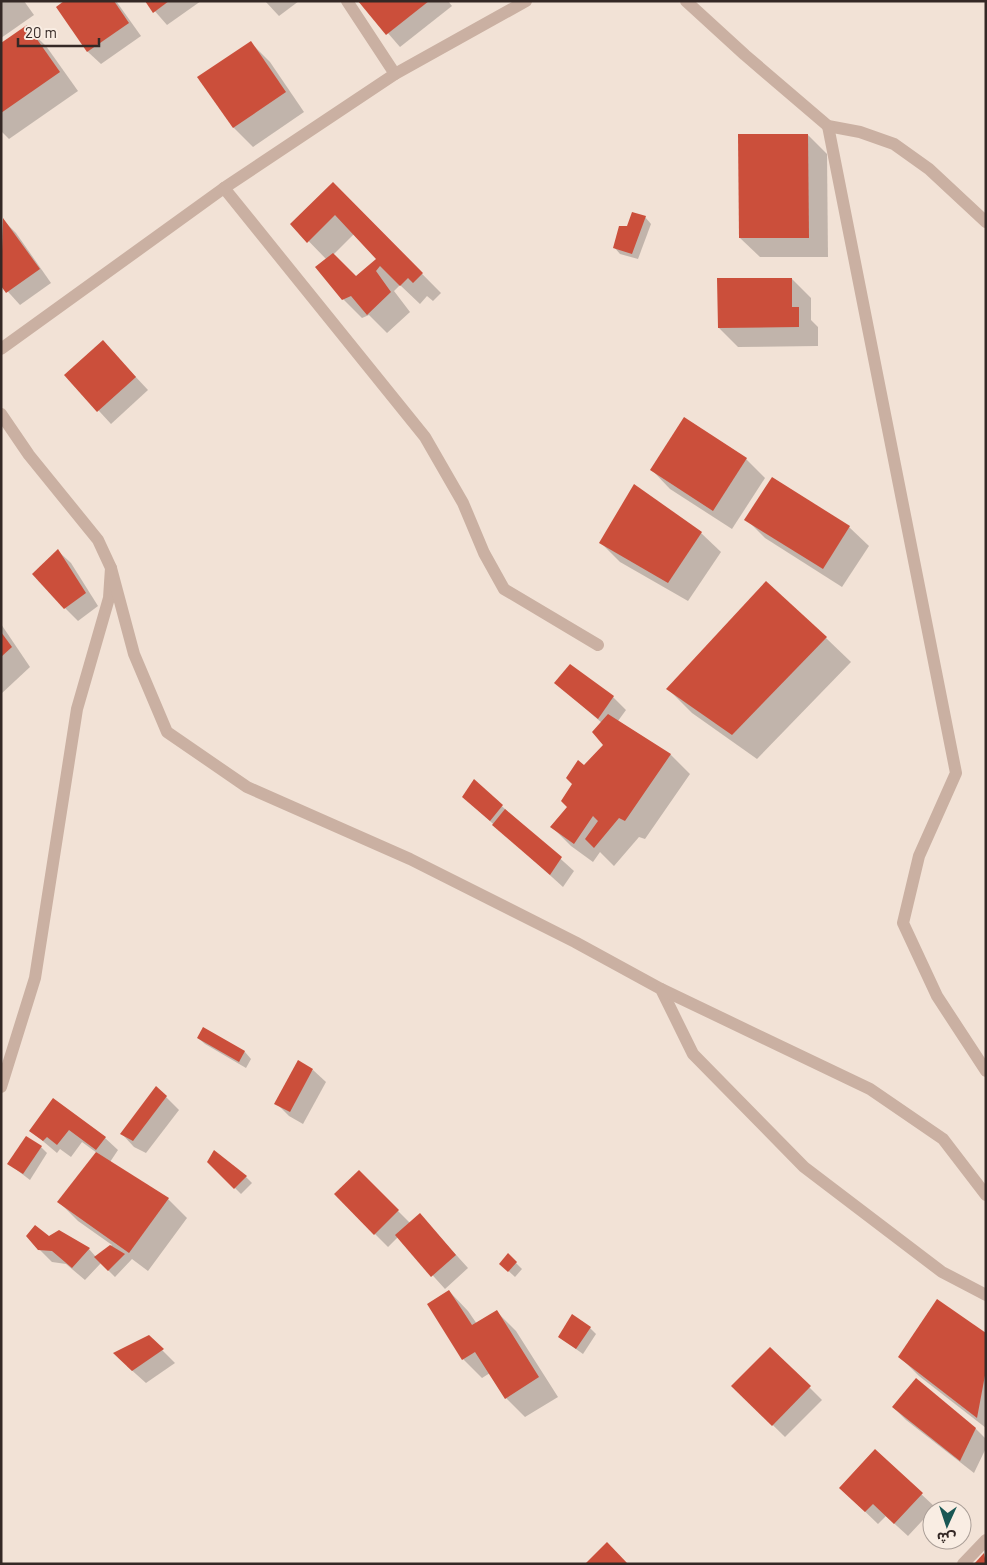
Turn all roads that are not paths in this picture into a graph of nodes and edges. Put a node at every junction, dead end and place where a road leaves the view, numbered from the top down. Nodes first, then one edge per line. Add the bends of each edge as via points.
1 (347, 1) edge
2 (526, 1) edge
3 (686, 1) edge
4 (395, 74) junction
5 (828, 126) junction
6 (224, 188) junction
7 (986, 222) edge
8 (1, 349) edge
9 (1, 414) edge
10 (111, 568) junction
11 (598, 645) dead end
12 (661, 989) junction
13 (986, 1071) edge
14 (1, 1087) edge
15 (986, 1195) edge
16 (986, 1295) edge
17 (986, 1540) edge
18 (963, 1564) edge

1 - 4 street
2 - 4 street
3 - 5 street
4 - 6 street
5 - 7 street via 860,132 894,144 928,169
5 - 13 street via 956,773 919,856 903,923 937,996
6 - 8 street
6 - 11 street via 425,437 463,502 484,553 504,589
9 - 10 street via 29,455 98,540
10 - 12 street via 134,654 167,732 247,787 410,859
10 - 14 street via 109,598 76,709 35,978
12 - 15 street via 870,1089 943,1139
12 - 16 street via 693,1054 804,1167 942,1272
17 - 18 street

